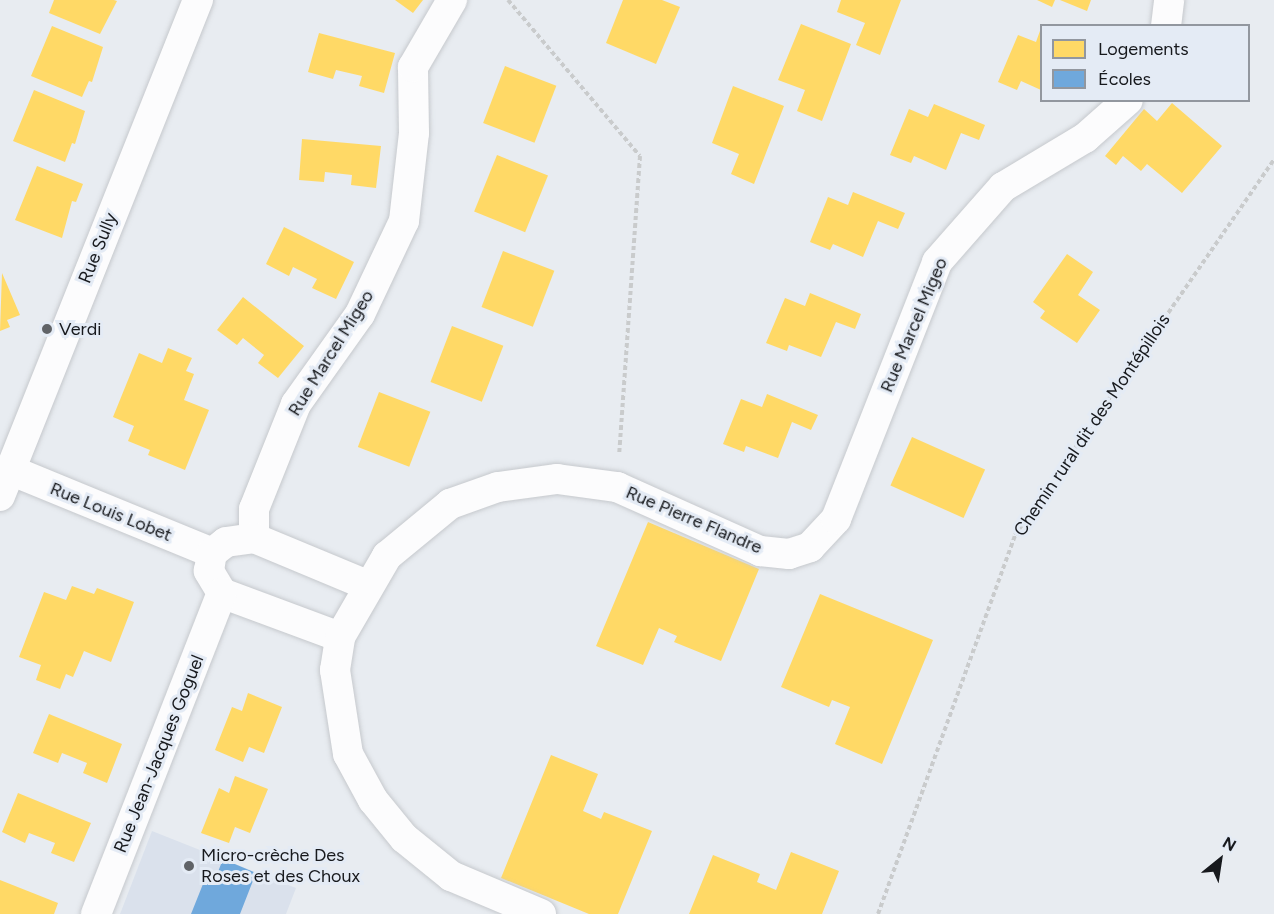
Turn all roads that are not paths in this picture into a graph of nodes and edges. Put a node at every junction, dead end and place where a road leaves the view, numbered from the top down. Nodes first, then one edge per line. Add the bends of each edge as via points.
1 (198, 0) edge
2 (452, 0) edge
3 (1169, 0) edge
4 (1166, 24) edge
5 (1126, 102) edge
6 (5, 483) edge
7 (254, 538) junction
8 (810, 547) joint
9 (212, 553) junction
10 (367, 585) junction
11 (222, 593) junction
12 (340, 637) junction
13 (96, 914) edge
14 (541, 914) edge

1 - 6 street, Rue Sully
2 - 7 street, Rue Marcel Migeo via 413,67 414,134 404,221 360,314 296,404 254,509
3 - 4 street
5 - 8 street, Rue Marcel Migeo via 1084,138 1003,187 937,262 836,519
6 - 9 street, Rue Louis Lobet
7 - 9 street via 226,542
7 - 10 street
8 - 10 street, Rue Pierre Flandre via 789,554 760,551 617,487 556,479 498,487 450,504 387,556
9 - 11 street via 209,571
10 - 12 street, Rue Pierre Flandre
11 - 12 street
11 - 13 street, Rue Jean-Jacques Goguel
12 - 14 street, Rue Pierre Flandre via 335,670 348,754 373,800 404,838 451,876

